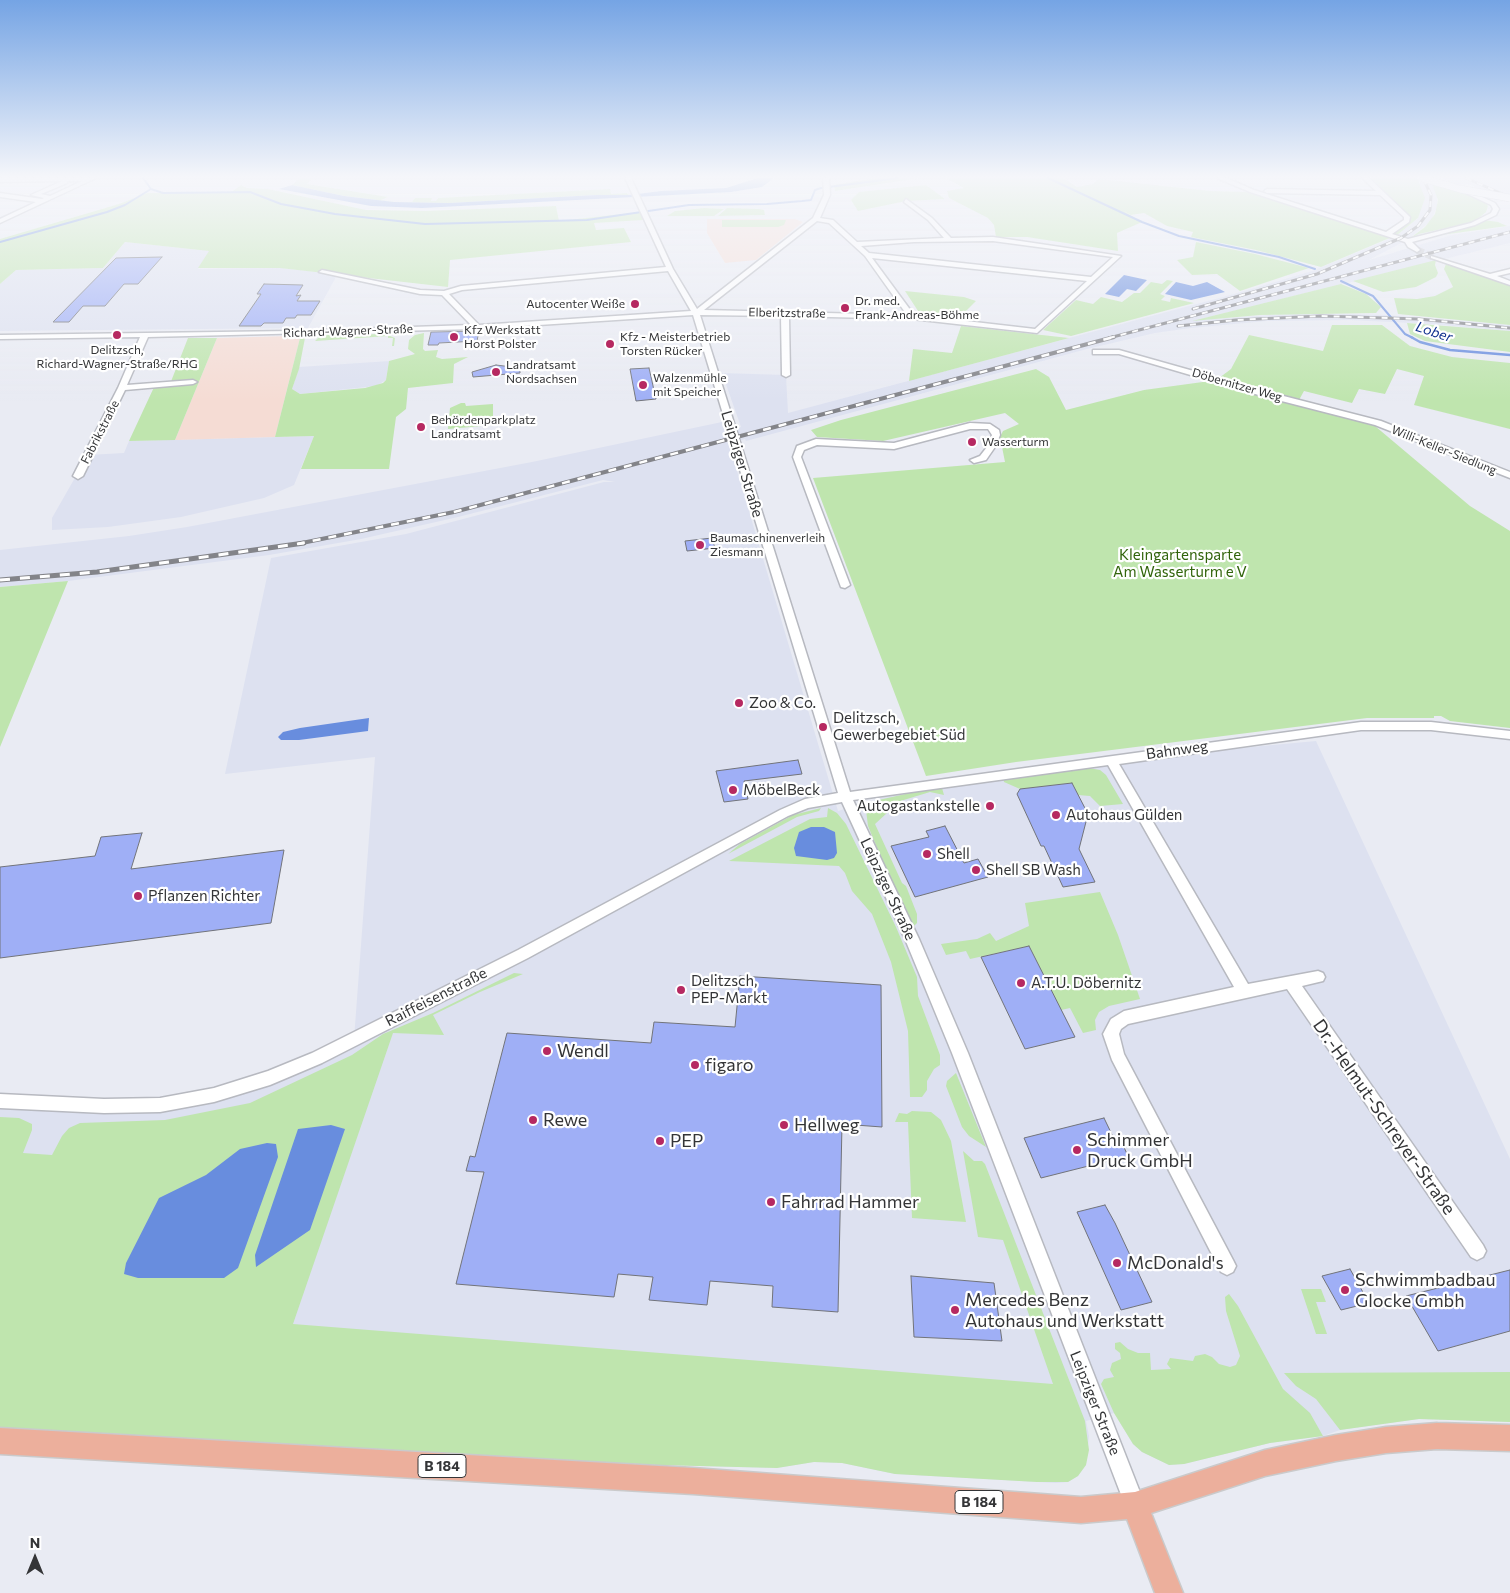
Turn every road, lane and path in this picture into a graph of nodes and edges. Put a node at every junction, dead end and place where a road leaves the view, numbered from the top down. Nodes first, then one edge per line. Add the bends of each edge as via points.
1 (662, 252) edge
2 (773, 252) edge
3 (864, 252) edge
4 (1092, 252) edge
5 (867, 255) junction
6 (1433, 257) tunnel mouth
7 (670, 269) junction
8 (1510, 271) edge
9 (322, 272) dead end
10 (1489, 276) junction
11 (1092, 279) junction
12 (1510, 284) edge
13 (444, 293) junction
14 (696, 313) junction
15 (785, 313) junction
16 (912, 317) junction
17 (477, 327) junction
18 (145, 335) junction
19 (0, 337) edge
20 (1096, 352) dead end
21 (786, 375) dead end
22 (194, 382) dead end
23 (122, 388) junction
24 (1378, 423) joint
25 (974, 460) dead end
26 (1510, 475) edge
27 (78, 476) dead end
28 (844, 584) dead end
29 (1510, 735) edge
30 (1111, 760) junction
31 (846, 796) junction
32 (1318, 977) dead end
33 (1291, 983) junction
34 (1244, 991) junction
35 (0, 1101) edge
36 (1477, 1251) dead end
37 (1227, 1266) dead end
38 (1510, 1438) edge
39 (0, 1441) edge
40 (1136, 1505) junction
41 (1169, 1593) edge

1 - 7 street, Leipziger Straße
2 - 14 street
3 - 5 street
4 - 11 street, Elberitzstraße via 1118,256
5 - 11 street
5 - 16 street
6 - 10 street
7 - 13 street via 461,288
7 - 14 street, Leipziger Straße
8 - 10 street
9 - 13 street via 420,292
10 - 12 street
11 - 16 street, Elberitzstraße via 1037,331
13 - 17 street
14 - 15 street, Elberitzstraße
14 - 17 street, Richard-Wagner-Straße
14 - 31 street, Leipziger Straße
15 - 16 street, Elberitzstraße
15 - 21 street
17 - 18 street, Richard-Wagner-Straße
18 - 19 street, Richard-Wagner-Straße
18 - 23 street, Fabrikstraße
20 - 24 street, Döbernitzer Weg via 1119,352
22 - 23 street, Fabrikstraße
23 - 27 street, Fabrikstraße
24 - 26 street, Willi-Keller-Siedlung
25 - 28 street via 984,458 996,435 990,427 970,426 894,446 816,442 800,448 797,457
29 - 30 street, Bahnweg via 1431,726 1361,726
30 - 31 street, Bahnweg
30 - 34 street
31 - 35 street, Raiffeisenstraße via 805,804 784,813 514,958 317,1058 270,1078 214,1095 160,1105
31 - 40 street, Leipziger Straße via 912,939 960,1054
32 - 33 street
33 - 34 street
33 - 36 street, Dr.-Helmut-Schreyer-Straße
34 - 37 street via 1124,1018 1111,1034 1117,1055
38 - 40 main road via 1437,1436 1336,1448 1265,1463
39 - 40 main road, B 184 via 693,1481 1081,1510
40 - 41 main road, Leipziger Straße

